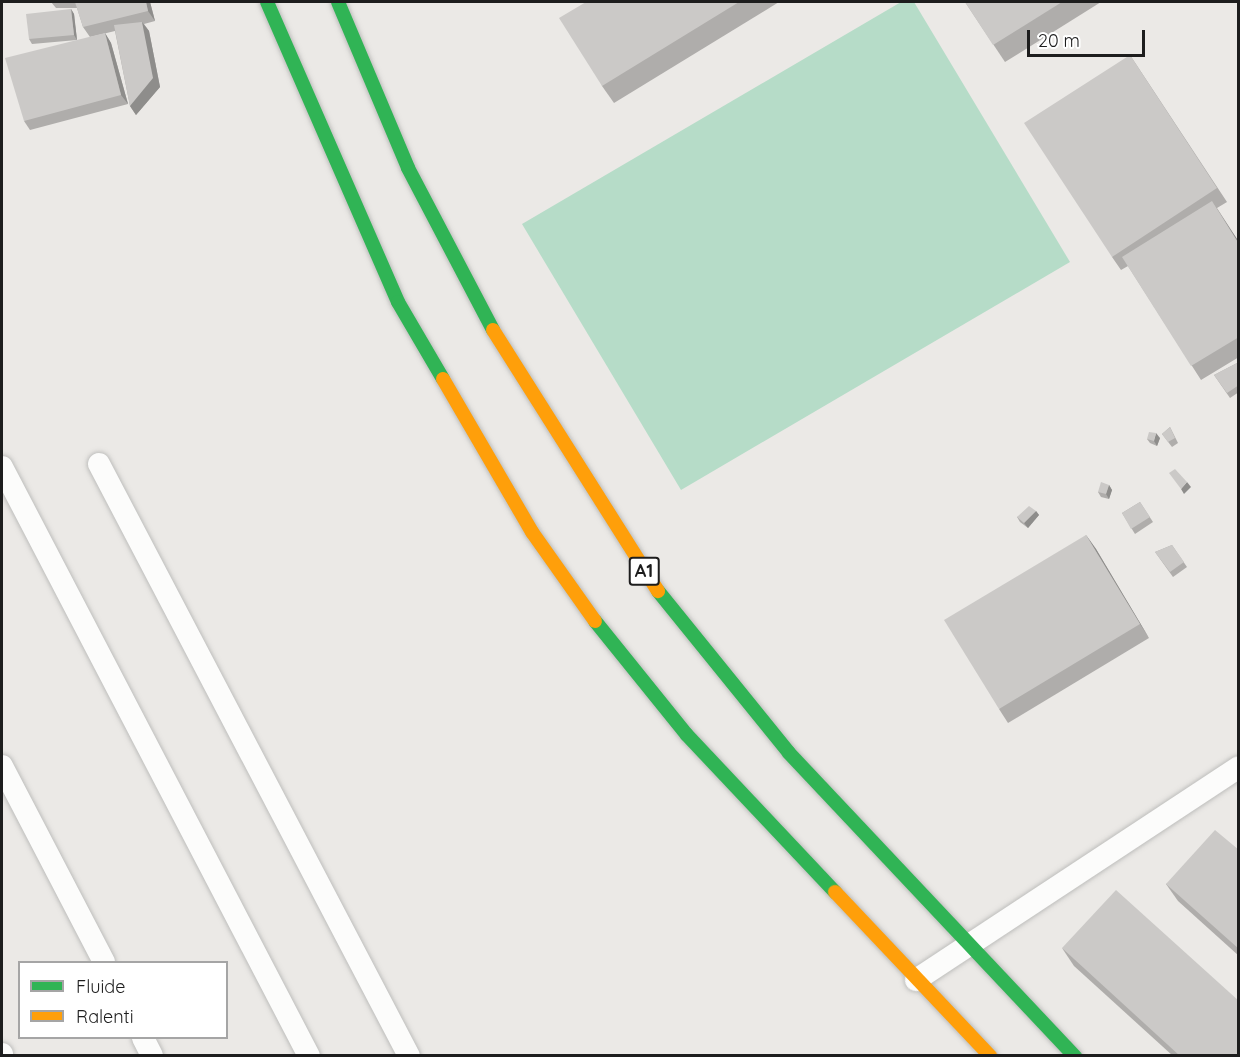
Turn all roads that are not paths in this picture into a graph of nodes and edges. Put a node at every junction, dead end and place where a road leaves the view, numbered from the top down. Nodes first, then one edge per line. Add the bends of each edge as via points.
1 (267, 2) edge
2 (338, 2) edge
3 (99, 464) dead end
4 (2, 467) edge
5 (2, 766) edge
6 (1239, 768) edge
7 (966, 943) junction
8 (103, 961) edge
9 (916, 980) junction
10 (143, 1039) edge
11 (152, 1056) edge
12 (309, 1056) edge
13 (409, 1056) edge
14 (990, 1056) edge
15 (1075, 1056) edge

1 - 9 highway via 398,302 532,532 611,644 687,735
2 - 7 highway, A1 via 408,168 490,325 575,468 655,588 789,753
3 - 13 lane
4 - 12 lane
5 - 8 lane
6 - 7 lane
7 - 9 lane
7 - 15 highway, A1
9 - 14 highway
10 - 11 lane

